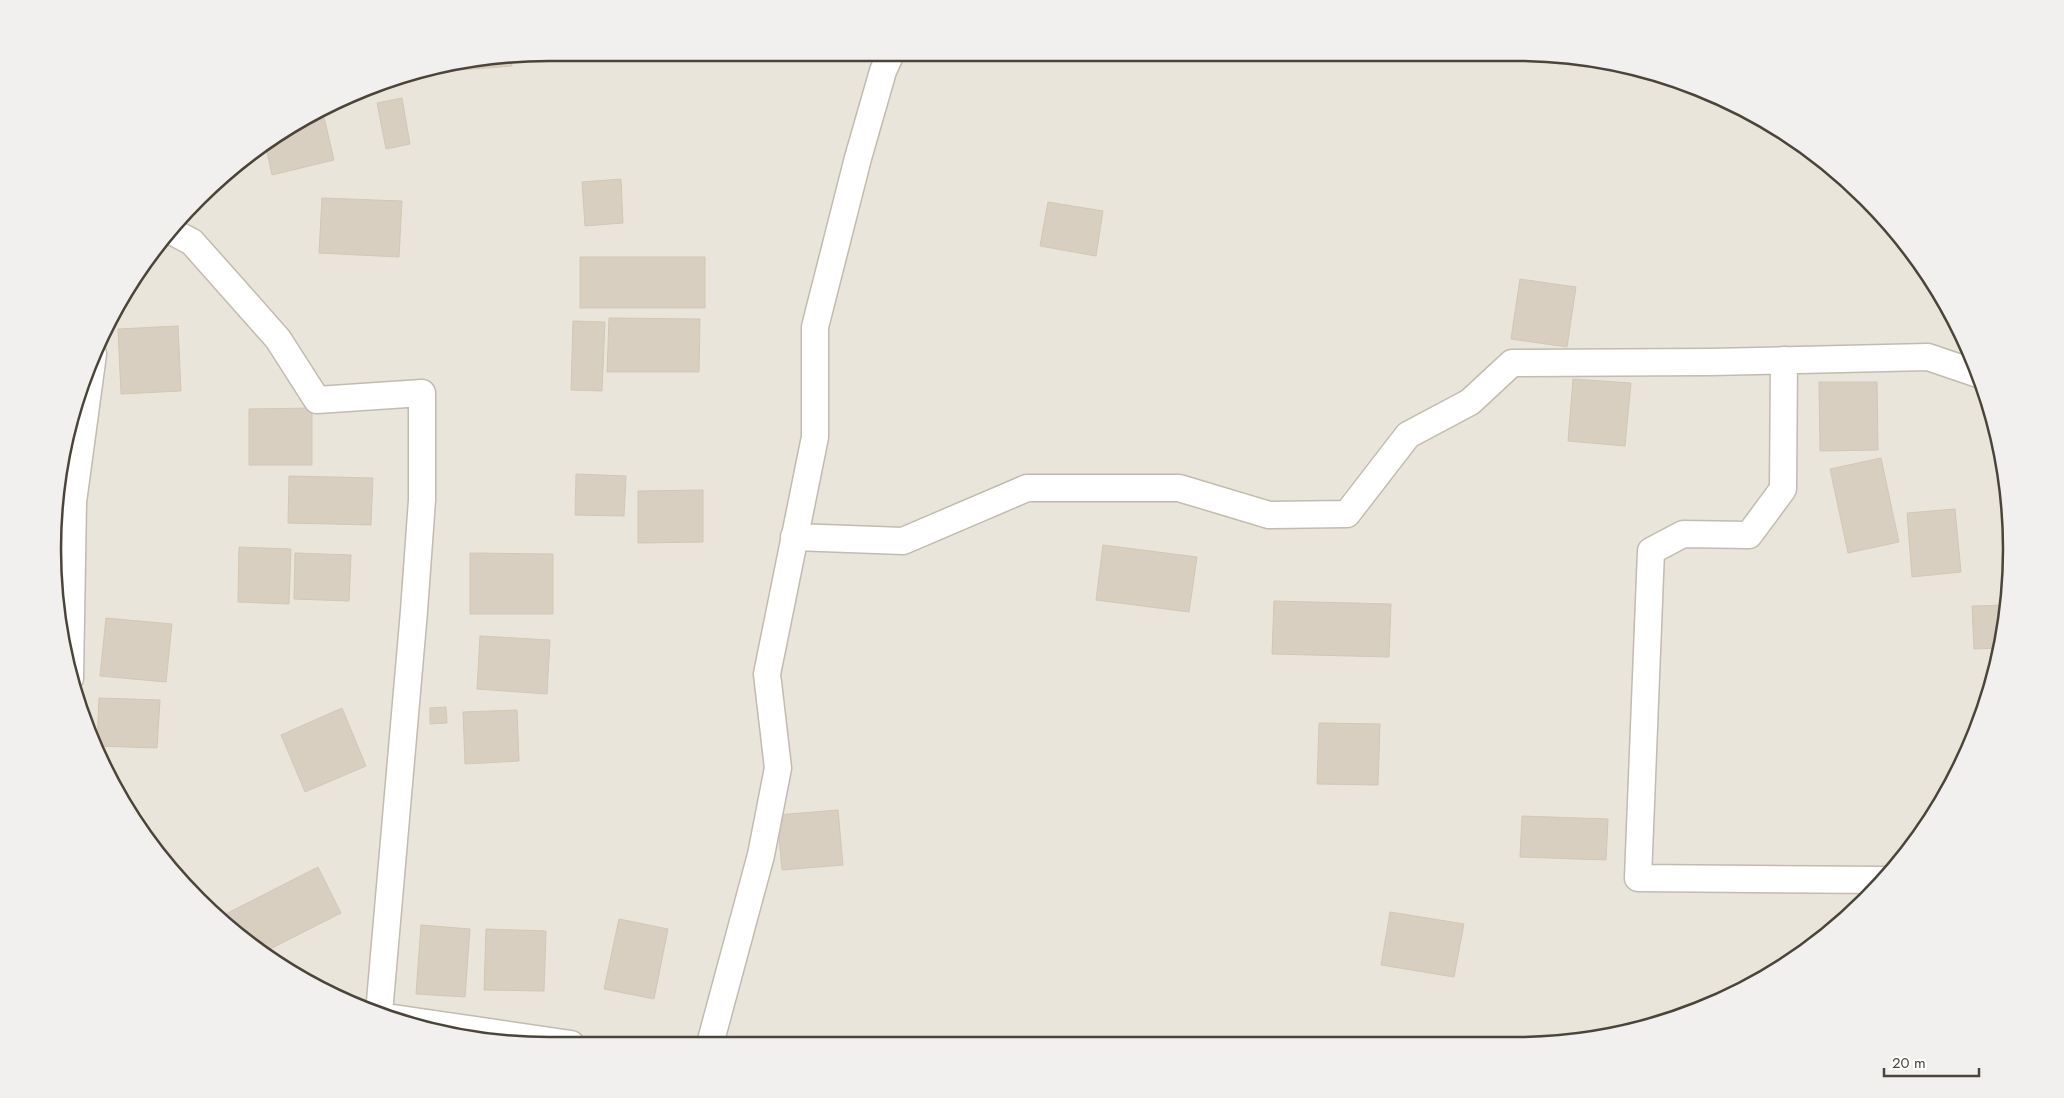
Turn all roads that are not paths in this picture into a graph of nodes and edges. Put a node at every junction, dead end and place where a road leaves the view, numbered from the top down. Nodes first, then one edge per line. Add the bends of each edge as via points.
1 (887, 61) edge
2 (176, 234) edge
3 (1784, 360) junction
4 (1969, 371) edge
5 (88, 388) edge
6 (794, 537) junction
7 (71, 642) edge
8 (1873, 880) edge
9 (380, 1006) edge
10 (454, 1027) edge
11 (514, 1036) edge
12 (712, 1037) edge

1 - 6 street via 858,158 815,327 814,436
2 - 9 street via 192,242 278,338 317,400 422,393 422,500
3 - 4 street via 1928,357
3 - 6 street via 1512,363 1470,402 1408,435 1348,514 1269,515 1179,488 1027,488 903,541
3 - 8 street via 1783,490 1749,535 1683,534 1651,551 1638,878
5 - 7 street via 73,502
6 - 12 street via 767,674 778,768 761,855
10 - 11 street

